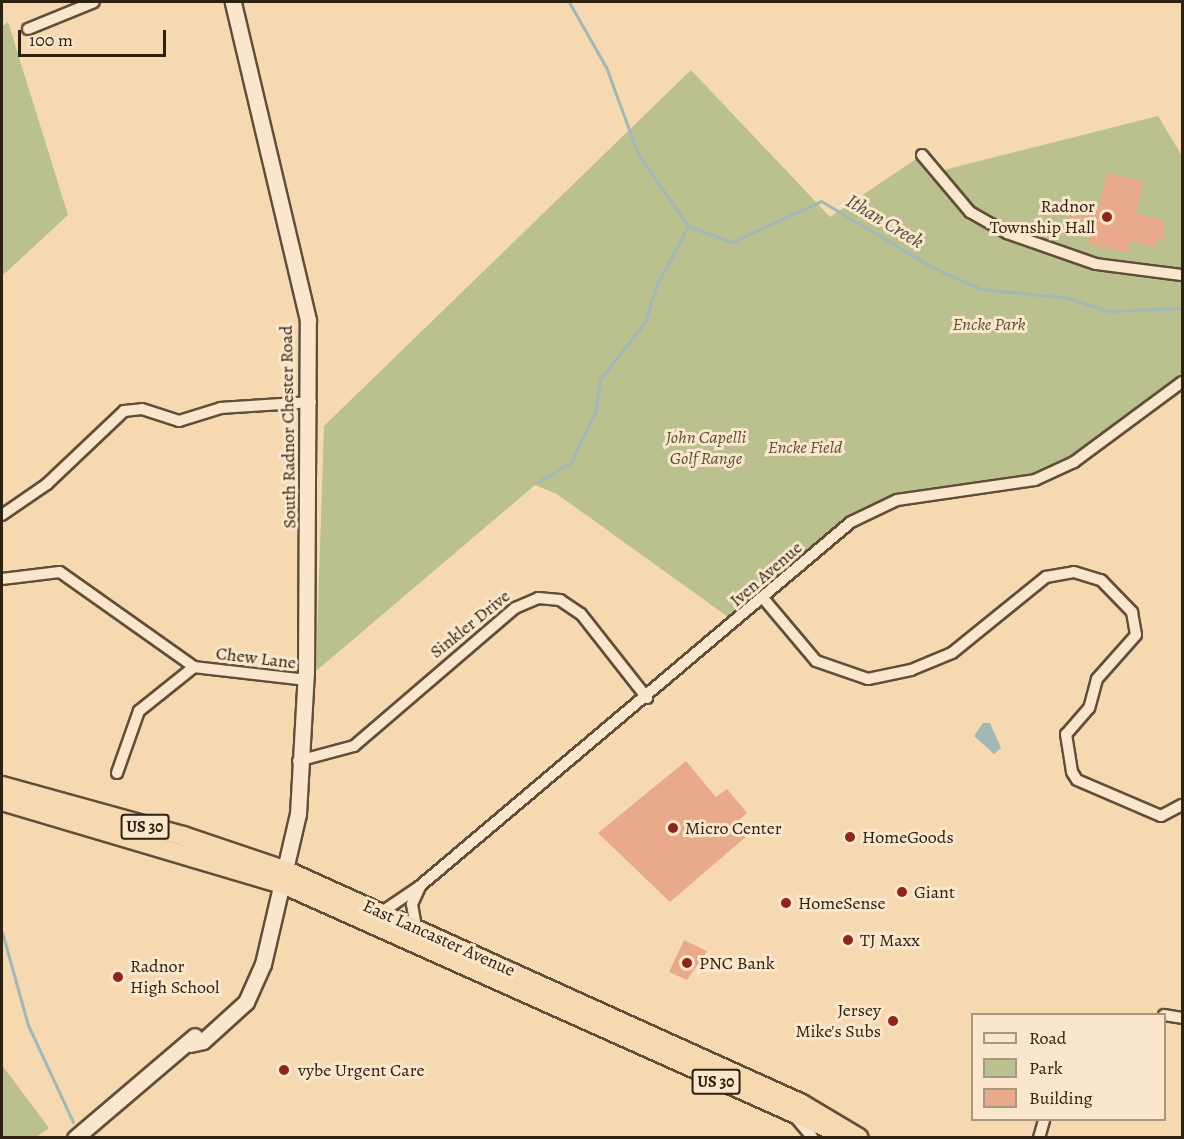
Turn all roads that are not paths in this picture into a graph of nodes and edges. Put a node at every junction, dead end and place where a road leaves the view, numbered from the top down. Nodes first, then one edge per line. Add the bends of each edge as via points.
1 (94, 2) edge
2 (233, 2) edge
3 (28, 29) dead end
4 (922, 155) dead end
5 (1182, 275) edge
6 (1182, 382) edge
7 (311, 402) junction
8 (2, 514) edge
9 (2, 579) edge
10 (763, 598) junction
11 (194, 667) junction
12 (306, 680) junction
13 (647, 698) junction
14 (298, 761) junction
15 (117, 773) dead end
16 (2, 786) edge
17 (2, 801) edge
18 (1182, 805) edge
19 (285, 878) junction
20 (420, 886) junction
21 (382, 912) junction
22 (416, 927) junction
23 (1166, 1015) edge
24 (1182, 1018) edge
25 (796, 1118) junction
26 (1043, 1121) edge
27 (75, 1137) edge
28 (813, 1137) edge
29 (853, 1137) edge
30 (859, 1137) edge
31 (1039, 1137) edge

1 - 3 street
2 - 7 main road, South Radnor Chester Road via 306,310
4 - 5 street via 970,212 1007,233 1096,264
6 - 10 street, Iven Avenue via 1074,462 1035,480 897,500 850,522
7 - 8 street via 221,408 179,421 142,409 124,411 47,484
7 - 12 main road, South Radnor Chester Road
9 - 11 street via 60,572
10 - 13 street, Iven Avenue
10 - 18 street via 816,661 868,679 911,670 952,653 1046,577 1074,572 1101,580 1132,612 1136,635 1097,679 1089,708 1066,734 1072,772 1077,780 1161,816
11 - 12 street, Chew Lane
11 - 15 street, Chew Lane via 139,711
12 - 14 main road, South Radnor Chester Road
13 - 14 street, Sinkler Drive via 581,614 560,600 538,598 515,608 354,746
13 - 20 street, Iven Avenue
14 - 19 main road, South Radnor Chester Road via 298,814
16 - 19 highway, East Lancaster Avenue / US 30 via 183,836
17 - 19 highway, East Lancaster Avenue / US 30
19 - 21 highway, East Lancaster Avenue / US 30
19 - 25 highway, East Lancaster Avenue / US 30
19 - 27 main road via 268,908 237,996 190,1044
20 - 21 street, Iven Avenue
20 - 22 street via 412,904
21 - 22 highway, East Lancaster Avenue / US 30
22 - 30 highway, East Lancaster Avenue / US 30 via 802,1104
23 - 24 street
25 - 28 street
25 - 29 highway, East Lancaster Avenue / US 30
26 - 31 street

